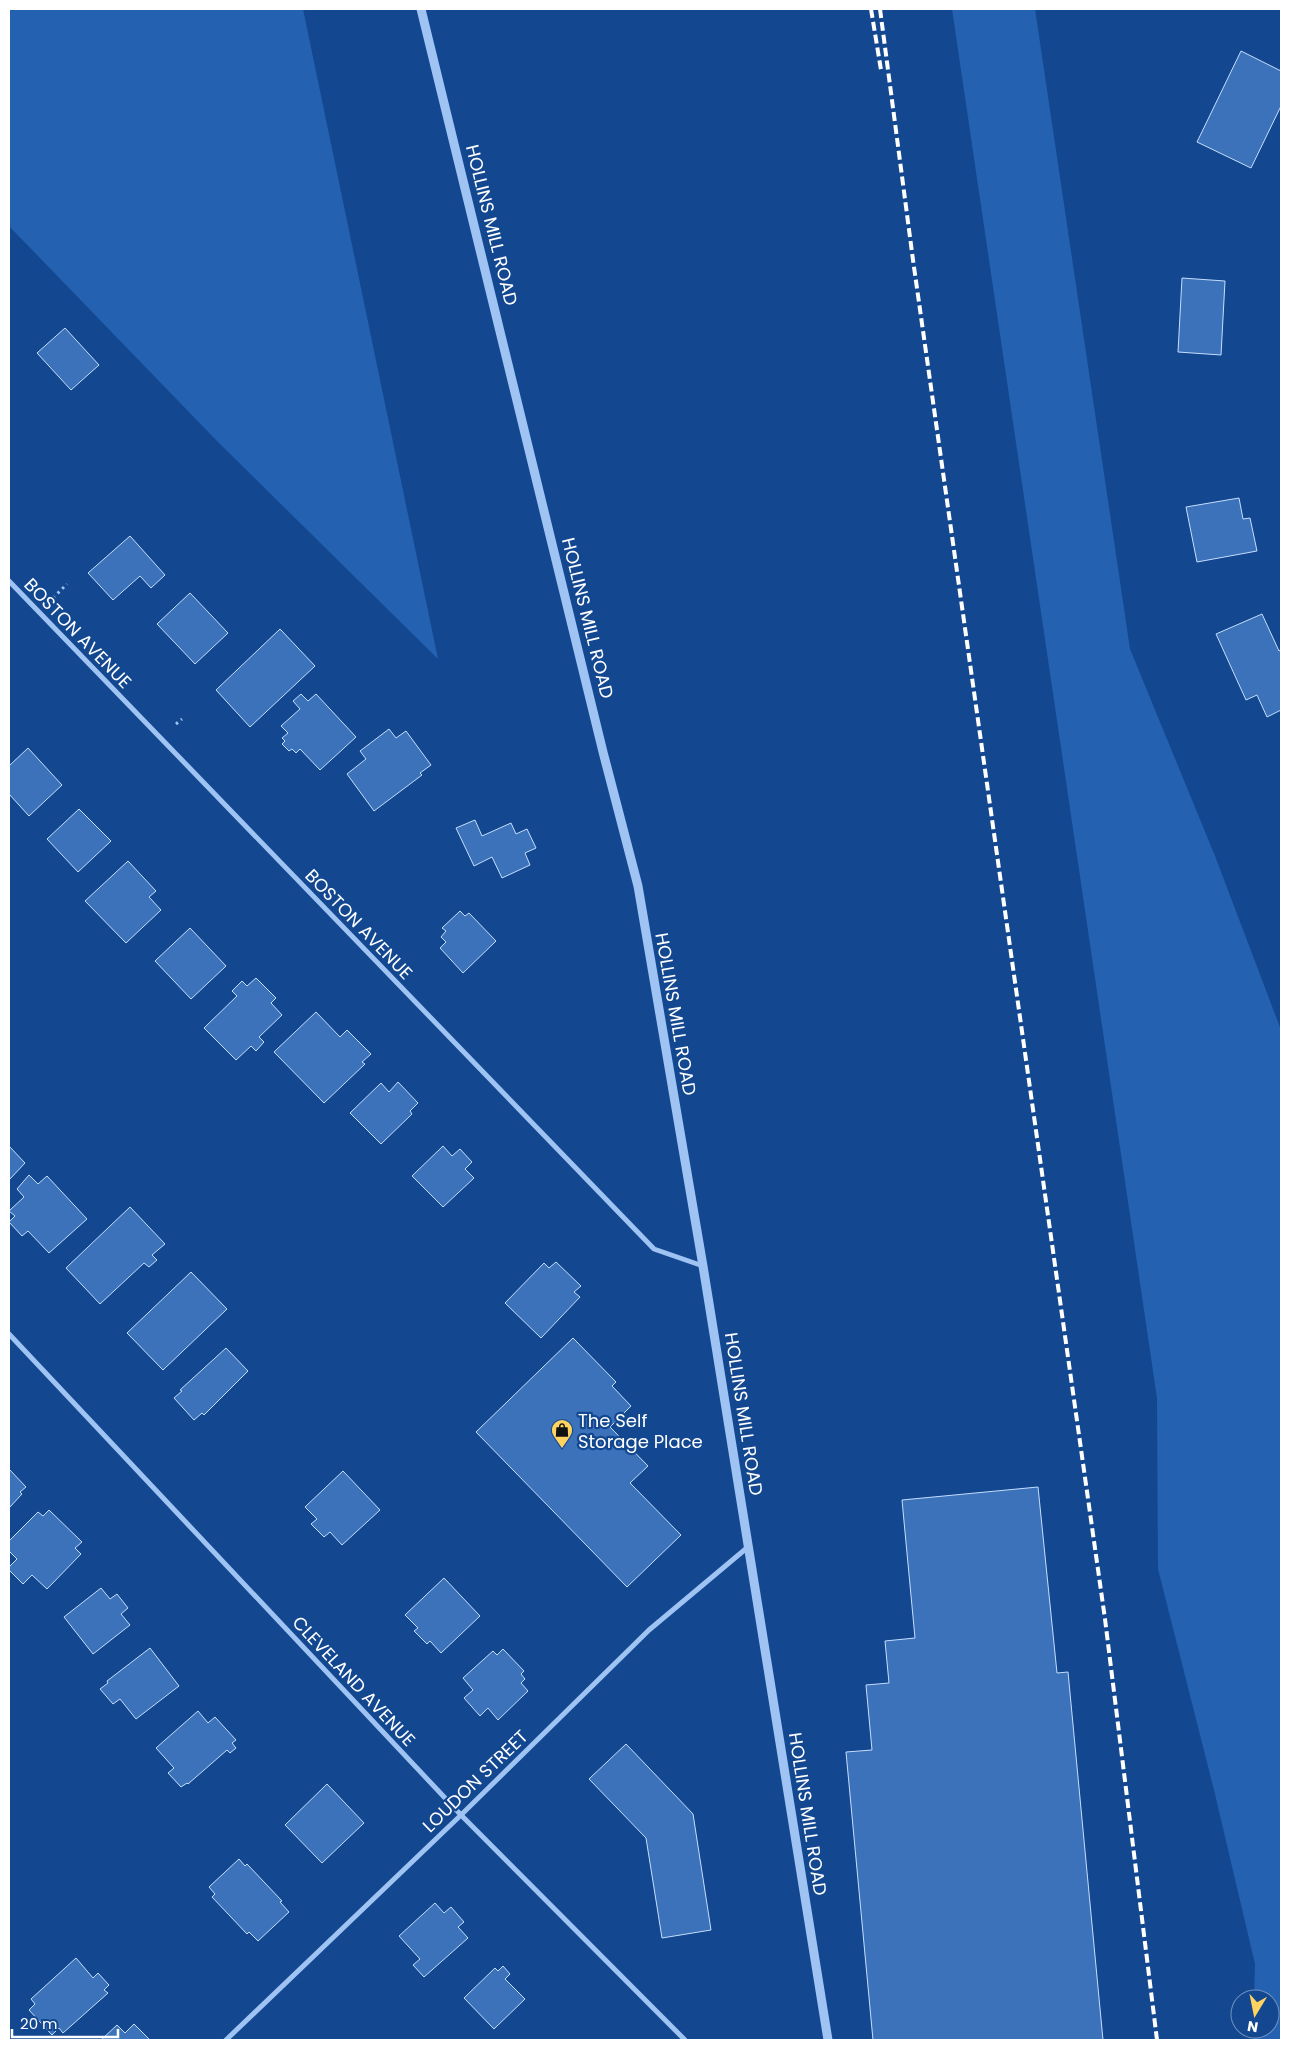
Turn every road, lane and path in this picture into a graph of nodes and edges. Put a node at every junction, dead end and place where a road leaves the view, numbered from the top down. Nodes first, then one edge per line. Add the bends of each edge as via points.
1 (421, 9) edge
2 (9, 581) edge
3 (14, 586) junction
4 (9, 592) edge
5 (703, 1266) junction
6 (9, 1334) edge
7 (748, 1547) junction
8 (461, 1815) junction
9 (226, 2040) edge
10 (686, 2040) edge
11 (828, 2040) edge

1 - 5 street, HOLLINS MILL ROAD via 638,886
2 - 3 street, BOSTON AVENUE
3 - 4 street
3 - 5 street, BOSTON AVENUE via 654,1249
5 - 7 street, HOLLINS MILL ROAD
6 - 8 street, CLEVELAND AVENUE
7 - 8 street, LOUDON STREET via 649,1630
7 - 11 street, HOLLINS MILL ROAD
8 - 9 street, LOUDON STREET
8 - 10 street, CLEVELAND AVENUE

